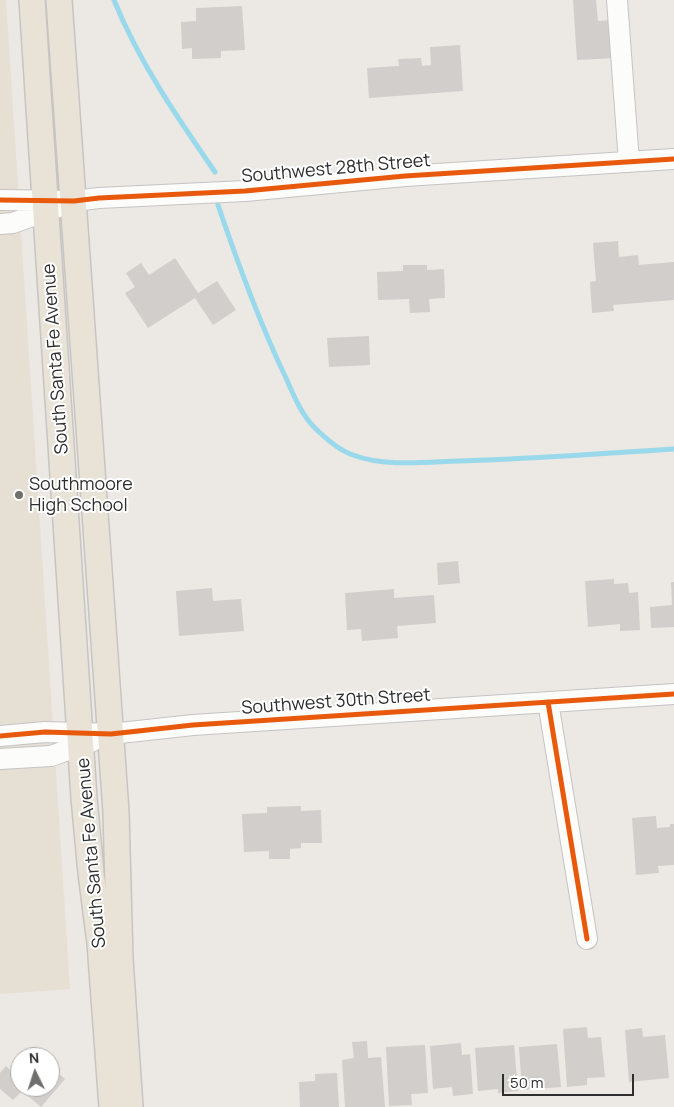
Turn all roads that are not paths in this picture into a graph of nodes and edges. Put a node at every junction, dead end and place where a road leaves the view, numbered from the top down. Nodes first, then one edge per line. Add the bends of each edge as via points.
1 (32, 0) edge
2 (59, 0) edge
3 (617, 0) edge
4 (674, 159) edge
5 (629, 162) junction
6 (0, 200) edge
7 (74, 201) junction
8 (46, 205) junction
9 (0, 224) edge
10 (674, 694) edge
11 (548, 702) junction
12 (111, 734) junction
13 (0, 736) edge
14 (82, 739) junction
15 (0, 759) edge
16 (587, 939) dead end
17 (112, 1107) edge
18 (130, 1107) edge

1 - 8 main road, South Santa Fe Avenue
2 - 7 main road, South Santa Fe Avenue
3 - 5 street
4 - 5 street, Southwest 28th Street
5 - 7 street, Southwest 28th Street
6 - 8 street, Southwest 28th Street
7 - 8 street, Southwest 28th Street
7 - 12 main road, South Santa Fe Avenue
8 - 9 street, Southwest 28th Street via 14,223
8 - 14 main road, South Santa Fe Avenue
10 - 11 street, Southwest 30th Street
11 - 12 street, Southwest 30th Street via 203,724
11 - 16 street
12 - 14 street, Southwest 30th Street
12 - 18 main road, South Santa Fe Avenue
13 - 14 street, Southwest 30th Street via 44,732
14 - 15 street, Southwest 30th Street via 51,756
14 - 17 main road, South Santa Fe Avenue via 84,798 100,943

